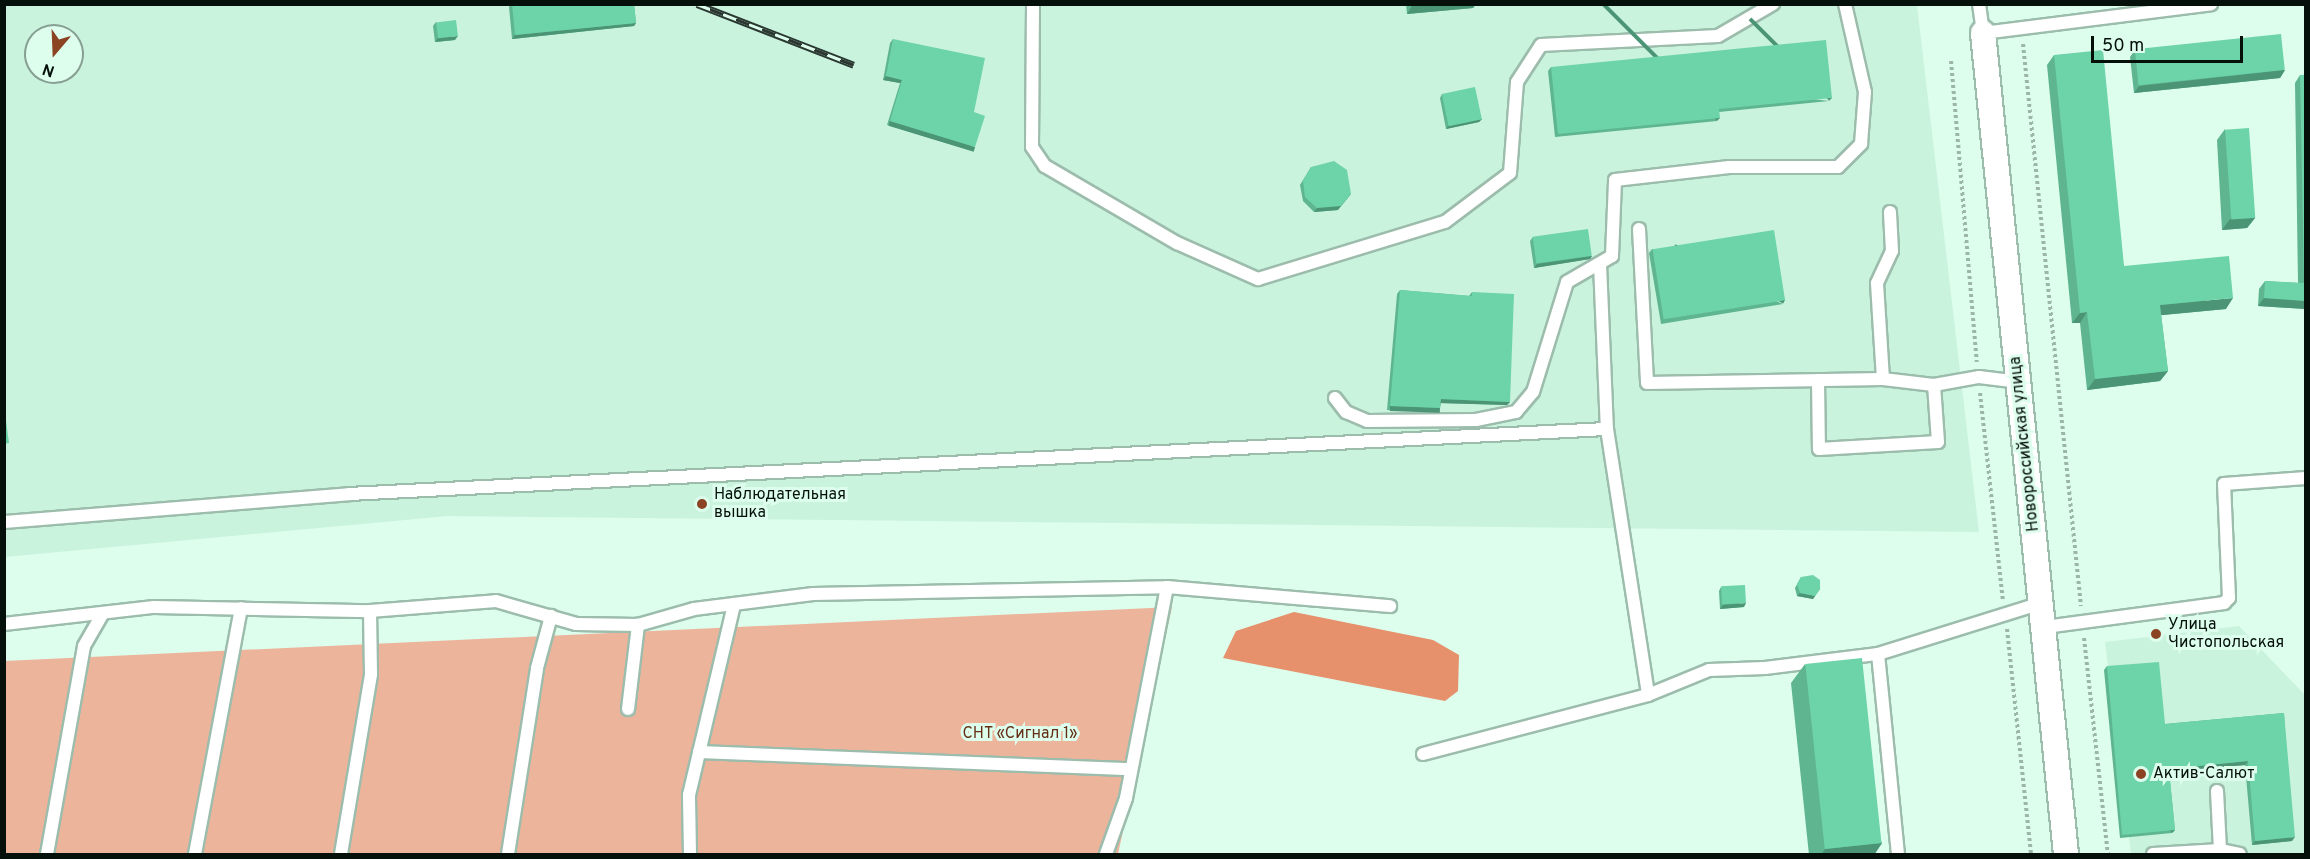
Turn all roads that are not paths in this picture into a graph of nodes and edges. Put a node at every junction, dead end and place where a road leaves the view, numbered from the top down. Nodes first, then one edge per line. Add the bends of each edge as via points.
1 (1033, 4) edge
2 (1773, 4) edge
3 (1845, 4) edge
4 (1979, 4) edge
5 (2211, 4) edge
6 (1983, 33) junction
7 (1890, 212) dead end
8 (1640, 230) dead end
9 (1600, 264) junction
10 (1883, 379) junction
11 (1818, 380) junction
12 (2018, 382) junction
13 (1934, 385) junction
14 (1335, 399) dead end
15 (1607, 429) junction
16 (2306, 478) edge
17 (4, 522) edge
18 (1167, 587) junction
19 (2042, 603) junction
20 (734, 604) junction
21 (1389, 606) dead end
22 (241, 608) junction
23 (370, 611) junction
24 (103, 613) junction
25 (551, 616) junction
26 (4, 624) edge
27 (638, 625) junction
28 (2045, 627) junction
29 (1878, 654) junction
30 (1648, 695) junction
31 (628, 709) dead end
32 (699, 752) junction
33 (1423, 754) dead end
34 (1131, 770) junction
35 (2217, 791) dead end
36 (2220, 850) junction
37 (46, 855) edge
38 (195, 855) edge
39 (341, 855) edge
40 (507, 855) edge
41 (690, 855) edge
42 (1106, 855) edge
43 (1898, 855) edge
44 (2066, 855) edge
45 (2153, 855) edge
46 (2240, 855) edge

1 - 2 lane via 1032,147 1045,166 1177,243 1258,279 1445,222 1510,173 1517,82 1541,45 1718,36
3 - 9 lane via 1865,92 1861,144 1838,167 1729,166 1616,180 1612,256
4 - 6 lane
5 - 6 lane
6 - 12 street, Новороссийская улица
7 - 10 lane via 1892,251 1877,283
8 - 11 lane via 1647,383
9 - 14 lane via 1567,282 1533,392 1516,412 1476,420 1367,421 1346,412
9 - 15 lane
10 - 11 lane
10 - 13 lane
11 - 13 lane via 1819,449 1938,442
12 - 13 lane via 1978,377
12 - 19 street, Новороссийская улица
15 - 17 lane via 360,494
15 - 30 lane
16 - 28 lane via 2224,484 2229,598 2224,603
18 - 20 lane via 813,594
18 - 21 lane
18 - 34 lane
19 - 28 street, Новороссийская улица
19 - 29 lane
20 - 27 lane via 694,609
20 - 32 lane
22 - 23 lane
22 - 24 lane via 154,607
22 - 38 lane
23 - 25 lane via 496,601
23 - 39 lane via 371,674
24 - 26 lane
24 - 37 lane via 84,646
25 - 27 lane via 576,624
25 - 40 lane via 537,668
27 - 31 lane
28 - 44 street, Новороссийская улица
29 - 30 lane via 1765,668 1709,670
29 - 43 lane
30 - 33 lane
32 - 34 lane
32 - 41 lane via 689,795
34 - 42 lane
35 - 36 lane
36 - 45 lane
36 - 46 lane

